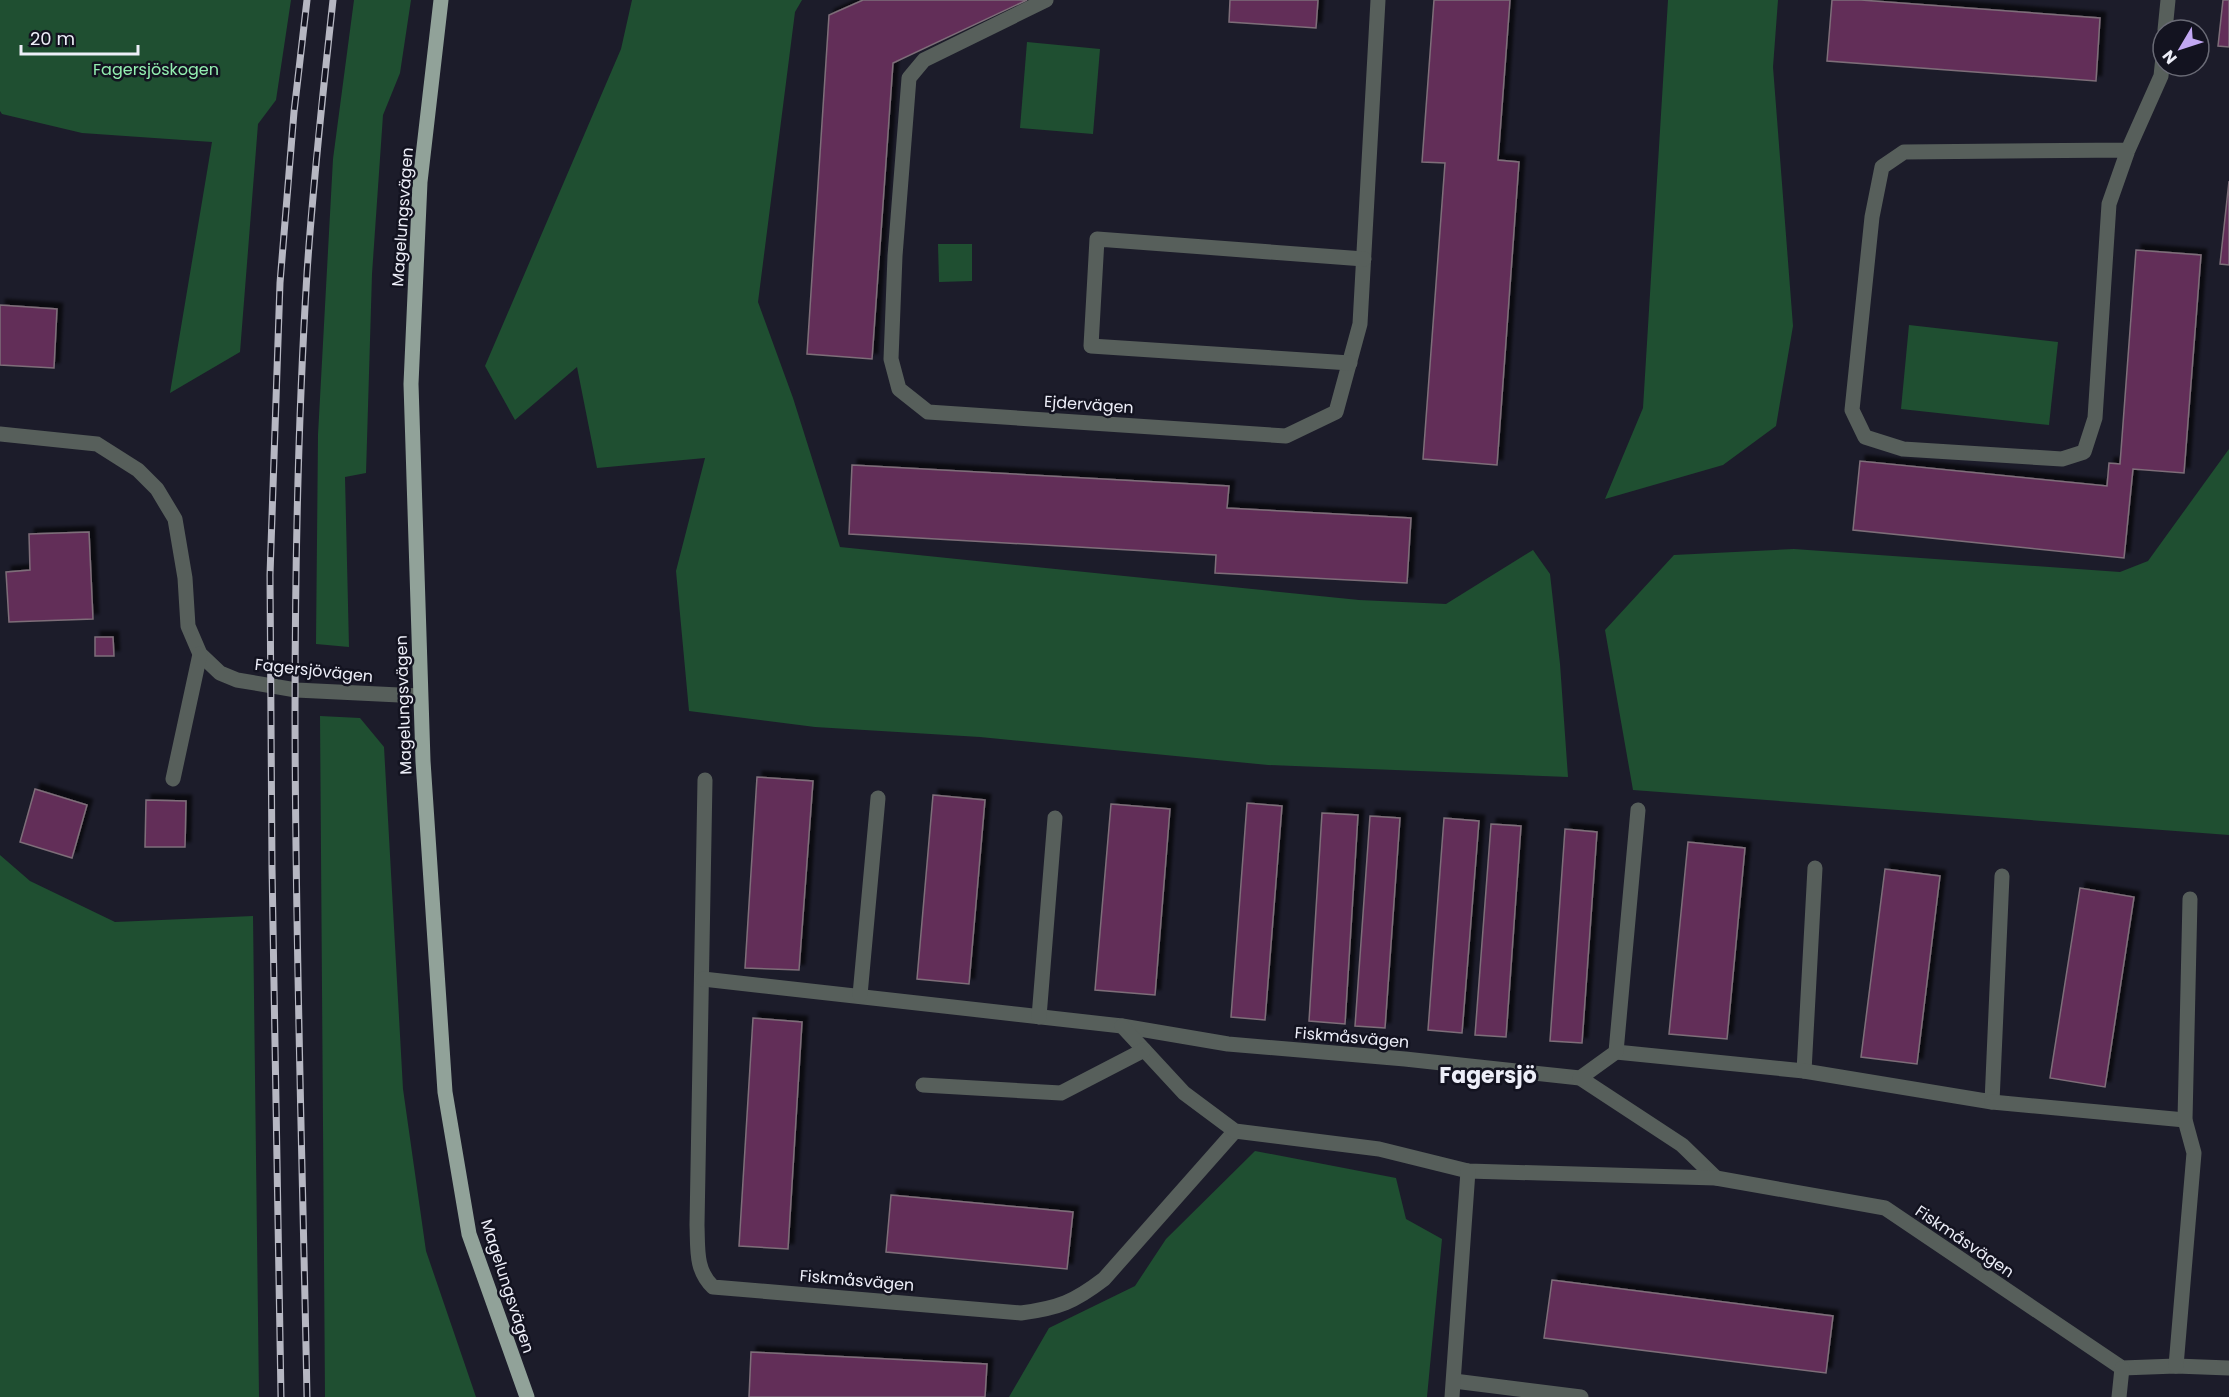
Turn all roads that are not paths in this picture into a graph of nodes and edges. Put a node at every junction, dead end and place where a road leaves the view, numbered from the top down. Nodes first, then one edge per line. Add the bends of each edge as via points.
1 (441, 0) edge
2 (1046, 0) edge
3 (1378, 0) edge
4 (2168, 0) edge
5 (2166, 18) edge
6 (2160, 78) edge
7 (2128, 150) junction
8 (1364, 259) junction
9 (1350, 363) junction
10 (0, 434) edge
11 (200, 654) junction
12 (420, 696) junction
13 (173, 779) dead end
14 (705, 780) dead end
15 (878, 798) dead end
16 (1638, 810) dead end
17 (1055, 818) dead end
18 (1815, 868) dead end
19 (2002, 876) dead end
20 (2190, 898) dead end
21 (703, 979) junction
22 (860, 995) junction
23 (1039, 1017) junction
24 (1122, 1026) junction
25 (1144, 1050) junction
26 (1616, 1052) junction
27 (1804, 1071) junction
28 (1580, 1078) junction
29 (923, 1085) dead end
30 (1992, 1102) junction
31 (2185, 1120) junction
32 (1235, 1131) junction
33 (1468, 1171) junction
34 (1716, 1178) junction
35 (2176, 1366) junction
36 (2122, 1368) junction
37 (2229, 1368) edge
38 (1454, 1381) junction
39 (527, 1397) edge
40 (1452, 1397) edge
41 (1581, 1397) edge
42 (2119, 1397) edge

1 - 12 main road, Magelungsvägen via 420,182 411,384
2 - 9 street, Ejdervägen via 924,60 909,78 891,359 899,389 928,412 1286,436 1336,412
3 - 8 street, Ejdervägen
4 - 5 street
6 - 7 street
7 - 7 street via 1904,152 1882,167 1872,217 1852,410 1864,437 1903,449 2062,459 2084,452 2095,418 2109,204
8 - 9 street, Ejdervägen via 1360,324
8 - 9 street via 1097,239 1091,346
10 - 11 street, Fagersjövägen via 97,444 138,470 158,489 175,519 188,626
11 - 12 street, Fagersjövägen via 220,673 270,687
11 - 13 street
12 - 39 main road, Magelungsvägen via 444,1092 469,1234
14 - 21 street, Fiskmåsvägen
15 - 22 street
16 - 26 street
17 - 23 street
18 - 27 street
19 - 30 street
20 - 31 street
21 - 22 street, Fiskmåsvägen
21 - 32 street, Fiskmåsvägen via 698,1263 703,1278 713,1287 1021,1313 1054,1308 1082,1296 1104,1279
22 - 23 street, Fiskmåsvägen
23 - 24 street, Fiskmåsvägen
24 - 25 street, Fiskmåsvägen
24 - 28 street, Fiskmåsvägen via 1228,1044
25 - 29 street via 1061,1093
25 - 32 street, Fiskmåsvägen via 1184,1093
26 - 27 street
26 - 28 street
27 - 30 street
28 - 34 street, Fiskmåsvägen via 1682,1145
30 - 31 street
31 - 35 street via 2194,1153
32 - 33 street, Fiskmåsvägen via 1379,1149
33 - 34 street, Fiskmåsvägen
33 - 38 street
34 - 36 street, Fiskmåsvägen via 1884,1208
35 - 36 street
35 - 37 street
36 - 42 street
38 - 40 street
38 - 41 street

